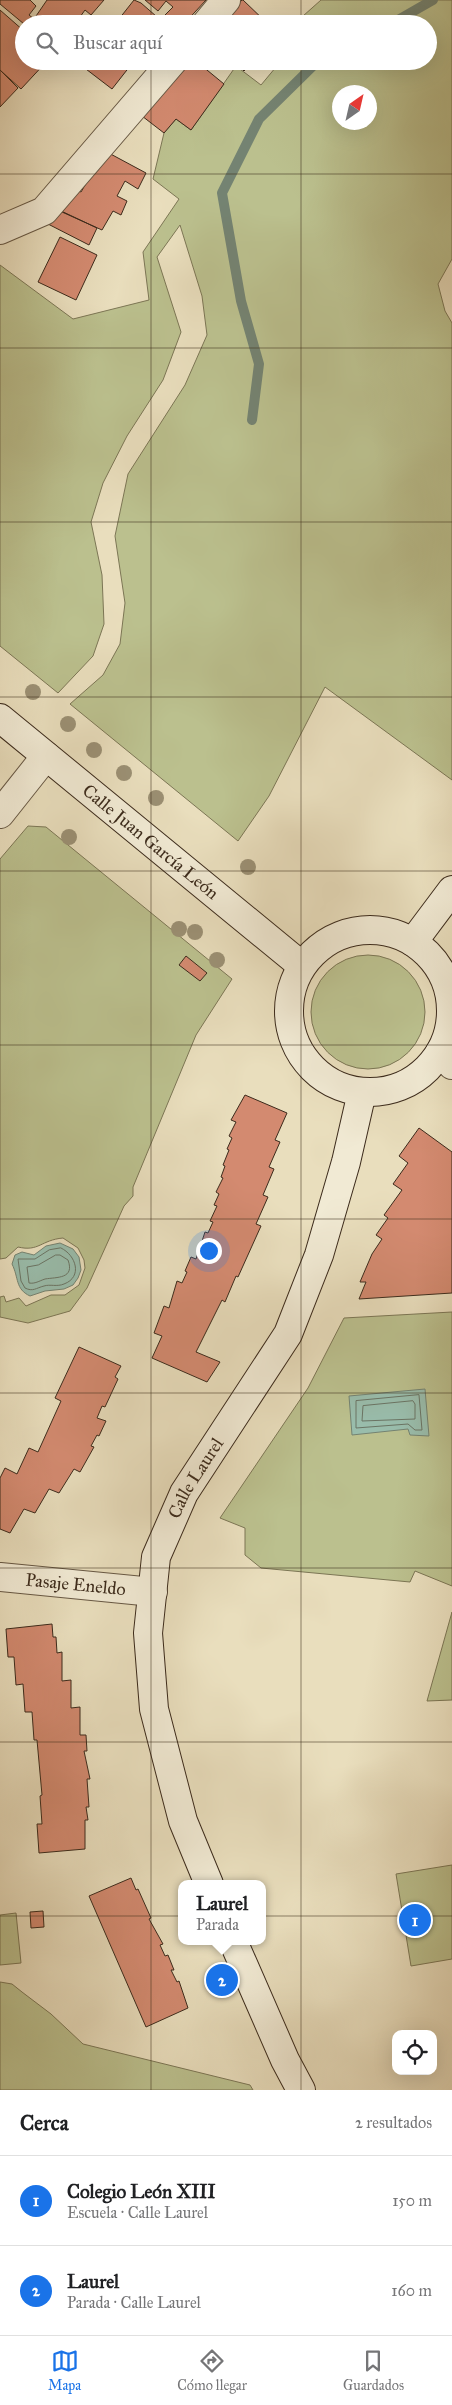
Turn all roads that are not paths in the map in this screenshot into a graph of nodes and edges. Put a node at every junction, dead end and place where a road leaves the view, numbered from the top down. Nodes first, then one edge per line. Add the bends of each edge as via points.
1 (226, 0) edge
2 (214, 15) edge
3 (165, 70) edge
4 (0, 230) edge
5 (0, 718) edge
6 (46, 756) junction
7 (0, 814) edge
8 (452, 890) edge
9 (413, 942) junction
10 (301, 965) junction
11 (446, 1059) edge
12 (362, 1092) junction
13 (0, 1577) edge
14 (152, 1592) junction
15 (207, 1880) edge
16 (235, 1945) edge
17 (301, 2090) edge

1 - 2 street
3 - 4 street via 44,211
5 - 6 street, Calle Juan García León
6 - 7 street
6 - 10 street, Calle Juan García León
8 - 9 street
9 - 10 street via 390,932 365,929 340,934 318,947
9 - 11 street via 432,958 445,979 451,1004
10 - 12 street via 290,991 288,1019 296,1045 320,1074 335,1084
11 - 12 street via 407,1084 385,1091
12 - 14 street, Calle Laurel via 319,1255 288,1334 184,1493 156,1557
13 - 14 street, Pasaje Eneldo
14 - 15 street, Calle Laurel via 148,1633 154,1709 183,1821
16 - 17 street via 284,2060

